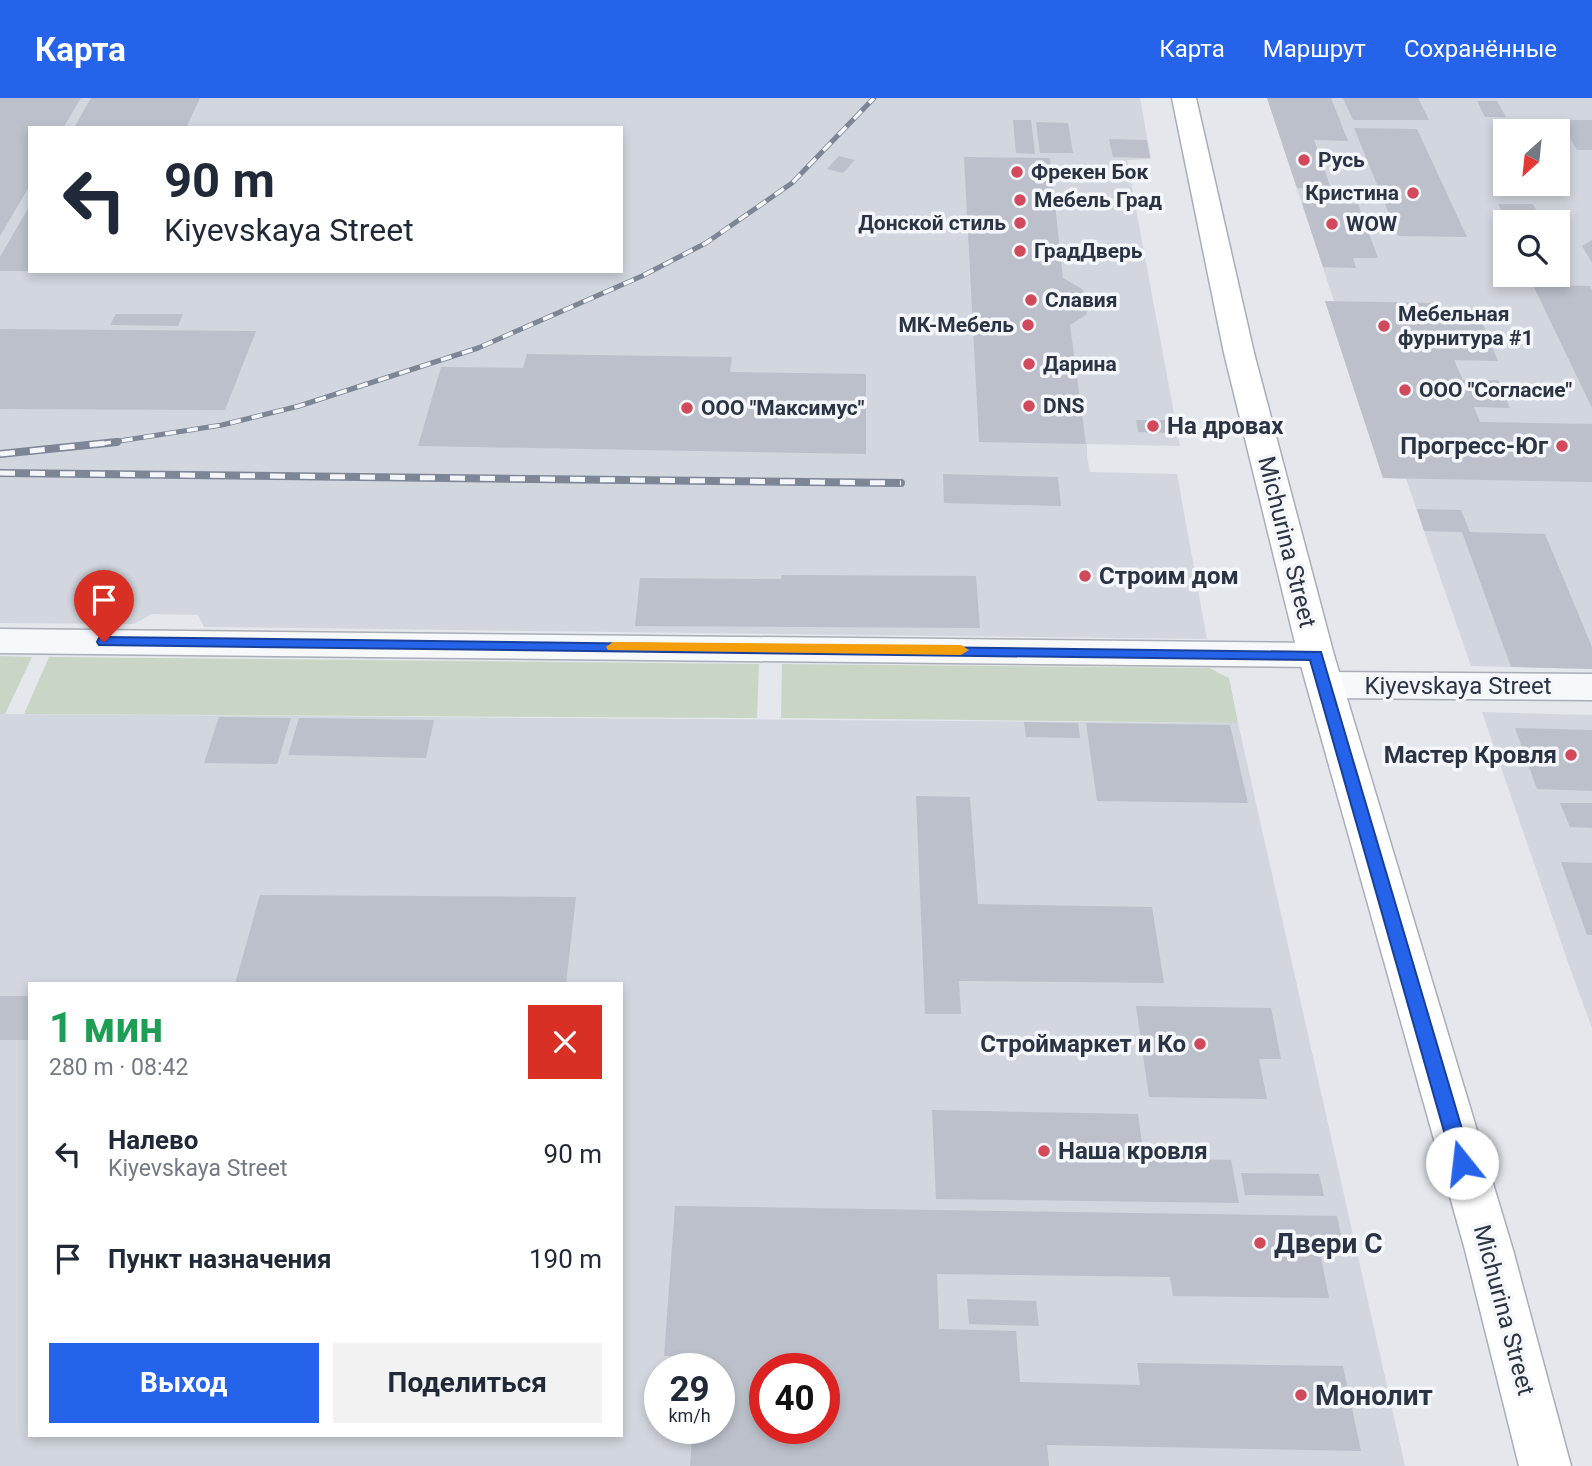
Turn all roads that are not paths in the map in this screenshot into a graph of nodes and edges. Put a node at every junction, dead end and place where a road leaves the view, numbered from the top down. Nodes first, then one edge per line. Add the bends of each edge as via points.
1 (1184, 98) edge
2 (0, 640) edge
3 (1320, 670) junction
4 (1592, 687) edge
5 (1545, 1466) edge

1 - 3 street, Michurina Street via 1239,353
2 - 3 street, Kiyevskaya Street
3 - 4 street, Kiyevskaya Street
3 - 5 street, Michurina Street via 1489,1250

